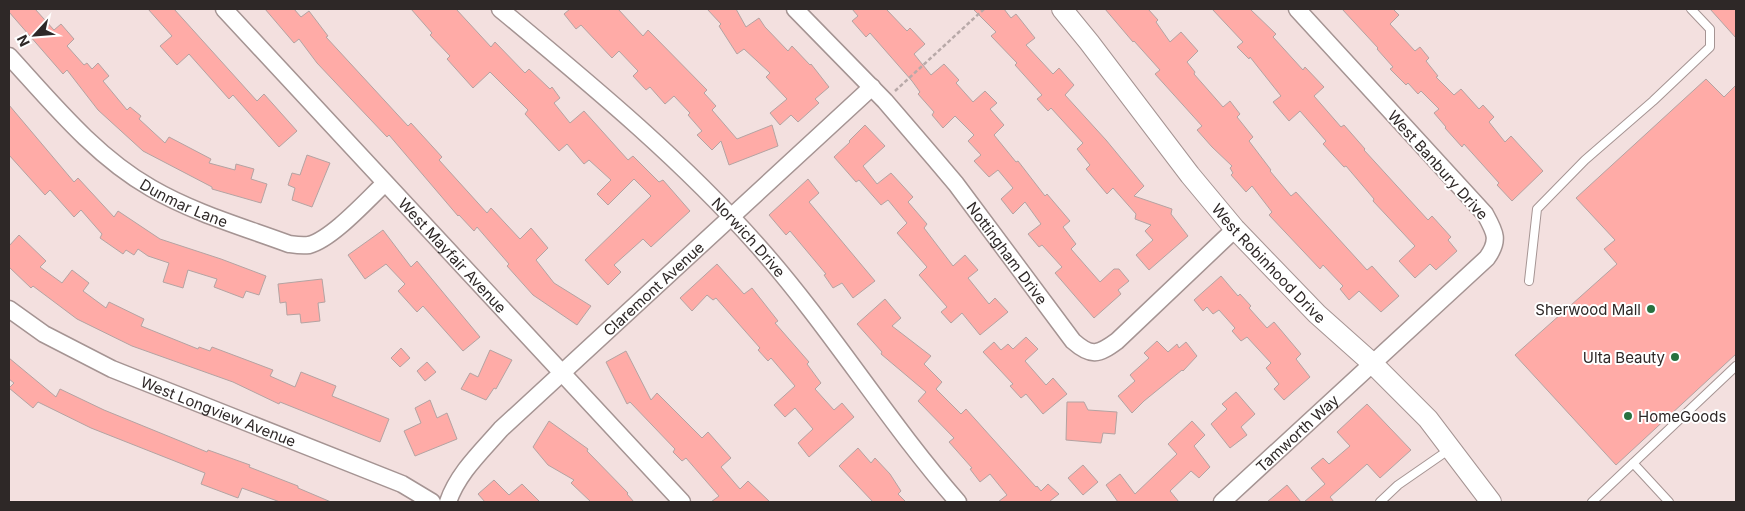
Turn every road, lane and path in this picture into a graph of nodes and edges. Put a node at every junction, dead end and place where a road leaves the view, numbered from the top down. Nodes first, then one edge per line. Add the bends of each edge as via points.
1 (224, 9) edge
2 (500, 9) edge
3 (795, 9) edge
4 (984, 9) edge
5 (1062, 9) edge
6 (1297, 9) edge
7 (1691, 9) edge
8 (9, 56) edge
9 (872, 87) junction
10 (885, 101) junction
11 (385, 183) junction
12 (732, 217) junction
13 (1235, 229) junction
14 (1529, 281) dead end
15 (9, 309) edge
16 (1372, 363) junction
17 (1736, 366) edge
18 (563, 372) junction
19 (1451, 448) junction
20 (1633, 463) junction
21 (432, 502) edge
22 (448, 502) edge
23 (682, 502) edge
24 (958, 502) edge
25 (1222, 502) edge
26 (1380, 502) edge
27 (1491, 502) edge
28 (1592, 502) edge
29 (1669, 502) edge

1 - 11 street, West Mayfair Avenue
2 - 12 street, Norwich Drive via 612,103
3 - 9 street, Nottingham Drive
4 - 10 path
5 - 13 street, West Robinhood Drive
6 - 16 street, West Banbury Drive via 1484,214 1496,238 1487,258
7 - 14 lane via 1710,29 1710,47 1536,209
8 - 11 street, Dunmar Lane via 104,154 150,188 188,207 289,244 300,246 319,241
9 - 10 street, Nottingham Drive
9 - 12 street, Claremont Avenue
10 - 13 street, Nottingham Drive via 956,184 1073,341 1084,350 1094,353 1117,341
11 - 18 street, West Mayfair Avenue
12 - 18 street, Claremont Avenue
12 - 24 street, Norwich Drive via 834,339
13 - 16 street, West Robinhood Drive via 1317,314
15 - 21 street, West Longview Avenue via 44,334 98,363 402,484
16 - 19 street, West Robinhood Drive via 1428,419
16 - 25 street, Tamworth Way
17 - 20 lane
18 - 22 street, Claremont Avenue via 501,429 464,472
18 - 23 street, West Mayfair Avenue
19 - 26 lane via 1398,485
19 - 27 street, West Robinhood Drive
20 - 28 lane
20 - 29 lane

